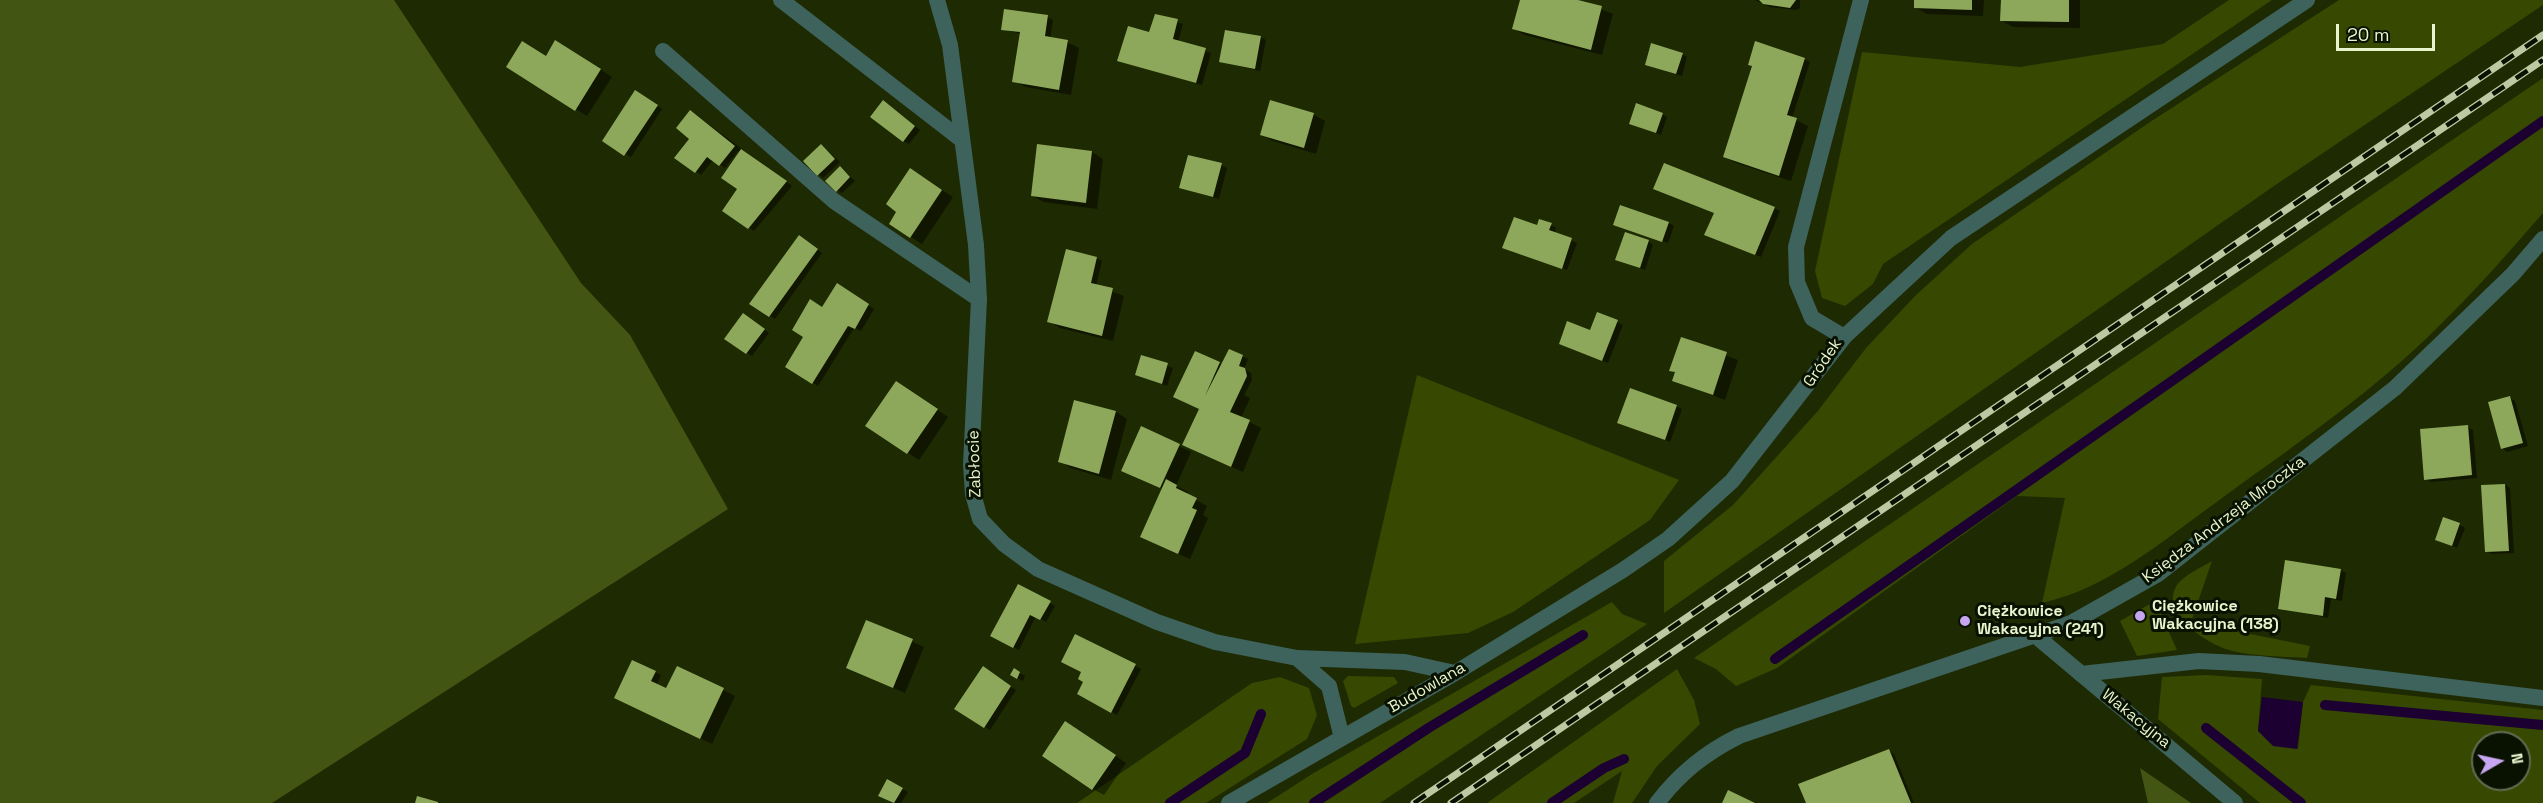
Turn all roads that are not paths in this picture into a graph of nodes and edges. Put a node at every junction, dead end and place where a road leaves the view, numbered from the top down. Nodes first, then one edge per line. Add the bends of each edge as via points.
1 (781, 0) edge
2 (937, 0) edge
3 (1862, 0) edge
4 (2307, 0) edge
5 (663, 51) dead end
6 (962, 140) junction
7 (2543, 239) edge
8 (979, 299) junction
9 (1844, 337) junction
10 (1623, 570) joint
11 (2036, 636) junction
12 (1297, 658) junction
13 (1455, 673) junction
14 (2081, 674) junction
15 (2543, 698) edge
16 (1342, 738) junction
17 (1229, 803) edge
18 (1657, 803) edge
19 (2235, 803) edge

1 - 6 street
2 - 6 street, Zabłocie via 950,45
3 - 9 street, Gródek via 1796,247 1797,282 1812,318
4 - 9 street via 1951,238
5 - 8 street via 834,201
6 - 8 street, Zabłocie
7 - 11 street, Księdza Andrzeja Mroczka via 2395,388 2158,574 2070,623
8 - 12 street, Zabłocie via 971,465 980,519 1004,544 1038,568 1156,622 1215,642
9 - 10 street, Gródek via 1732,481 1668,539
10 - 13 street, Budowlana
11 - 14 street, Wakacyjna
11 - 18 street, Księdza Andrzeja Mroczka via 1739,736 1695,762 1673,781
12 - 13 street, Zabłocie via 1405,662
12 - 16 street via 1329,686
13 - 16 street, Budowlana
14 - 15 street via 2199,662 2259,664
14 - 19 street, Wakacyjna
16 - 17 street, Budowlana

